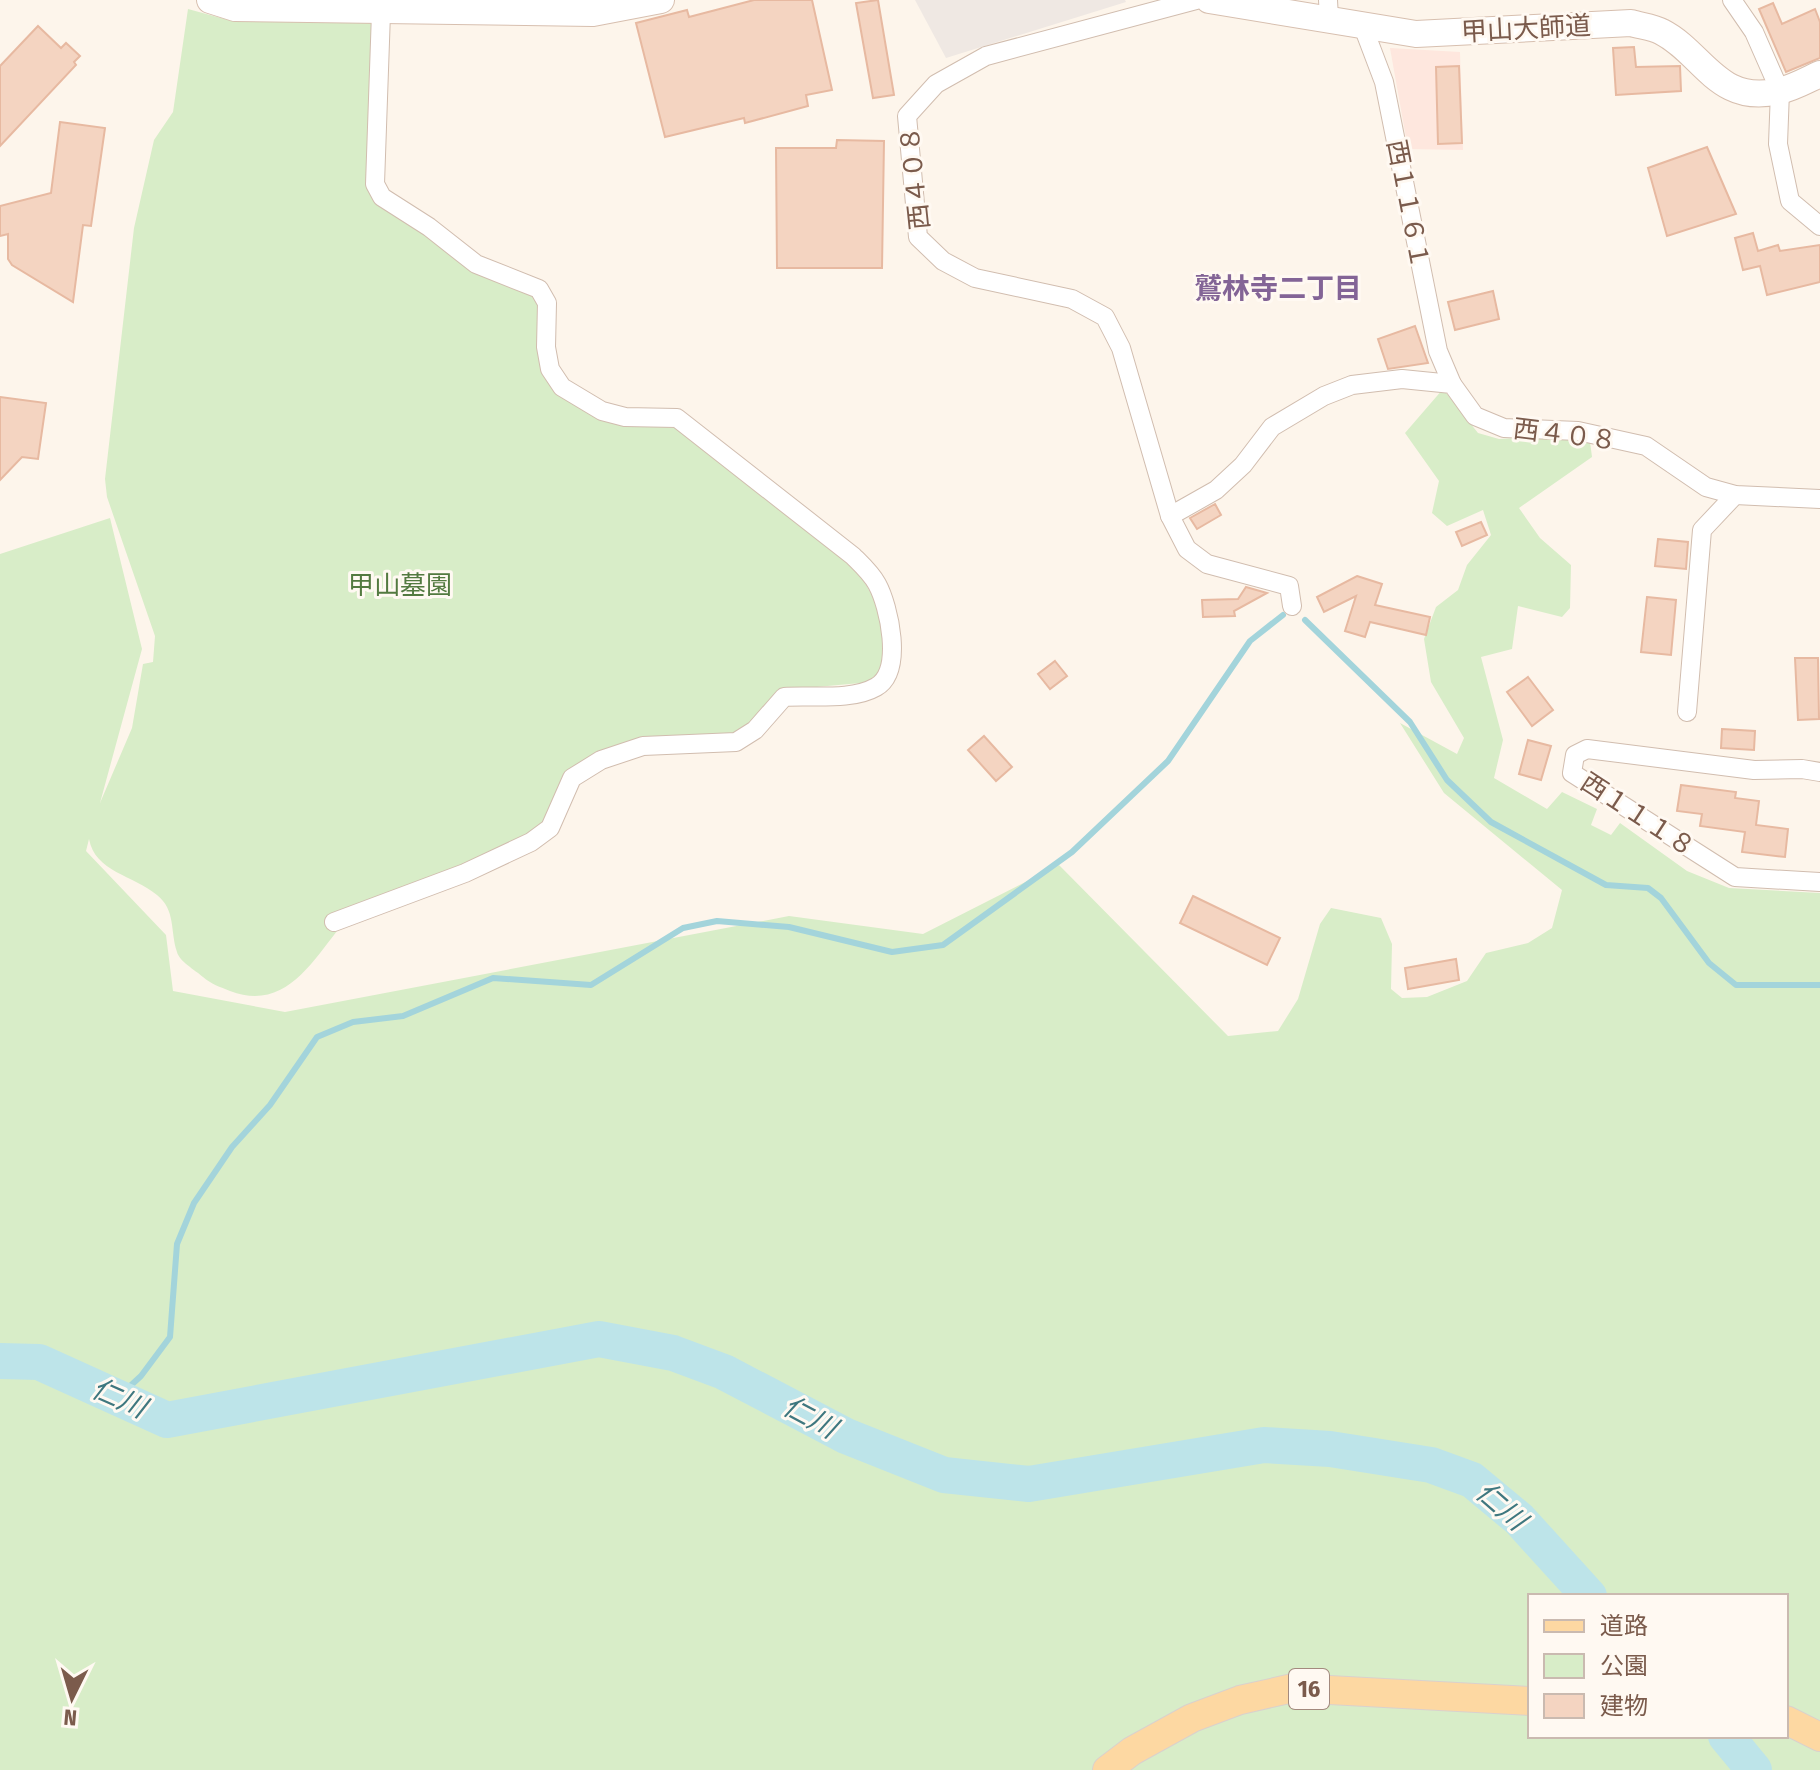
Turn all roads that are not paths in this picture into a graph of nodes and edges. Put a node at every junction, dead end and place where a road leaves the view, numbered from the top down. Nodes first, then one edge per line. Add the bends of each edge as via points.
1 (210, 0) edge
2 (661, 0) edge
3 (1196, 0) edge
4 (1209, 0) edge
5 (1732, 0) edge
6 (1328, 9) edge
7 (381, 13) junction
8 (1362, 24) junction
9 (1820, 74) edge
10 (1780, 91) junction
11 (1820, 226) edge
12 (1452, 384) junction
13 (1735, 495) junction
14 (1820, 499) edge
15 (1170, 516) junction
16 (1292, 606) dead end
17 (1687, 712) dead end
18 (1820, 772) edge
19 (1820, 882) edge
20 (334, 922) dead end
21 (1528, 1701) edge
22 (1788, 1721) edge
23 (1820, 1737) edge
24 (1107, 1770) edge

1 - 7 street via 235,8
2 - 7 street via 593,13
3 - 15 street, 西４０８ via 986,56 936,84 907,116 918,237 943,261 975,278 1072,299 1105,317 1121,348
4 - 6 street, 甲山大師道
5 - 10 street via 1754,32
6 - 8 street, 甲山大師道
7 - 20 street via 375,184 382,197 476,264 539,289 547,303 550,369 562,387 602,411 677,418 853,556 875,581 887,607 892,643 888,673 877,687 784,697 755,730 736,742 643,746 601,760 572,778 550,828 531,842
8 - 10 street, 甲山大師道 via 1416,34 1465,34 1631,23 1676,41 1708,75 1729,86 1756,94
8 - 12 street, 西１１６１ via 1384,82 1438,351
9 - 10 street, 甲山大師道
10 - 11 street via 1778,144 1790,201
12 - 13 street, 西４０８ via 1475,416 1504,428 1578,431 1646,446 1706,487
12 - 15 street via 1402,379 1352,385 1324,396 1272,427 1216,490
13 - 14 street, 西４０８
13 - 17 street via 1700,538
15 - 16 street, 西４０８ via 1187,549 1207,564 1289,586
18 - 19 street, 西１１１８ via 1754,770 1587,749 1575,755 1572,773 1735,877
21 - 24 main road, 16 via 1293,1688 1192,1718
22 - 23 main road

